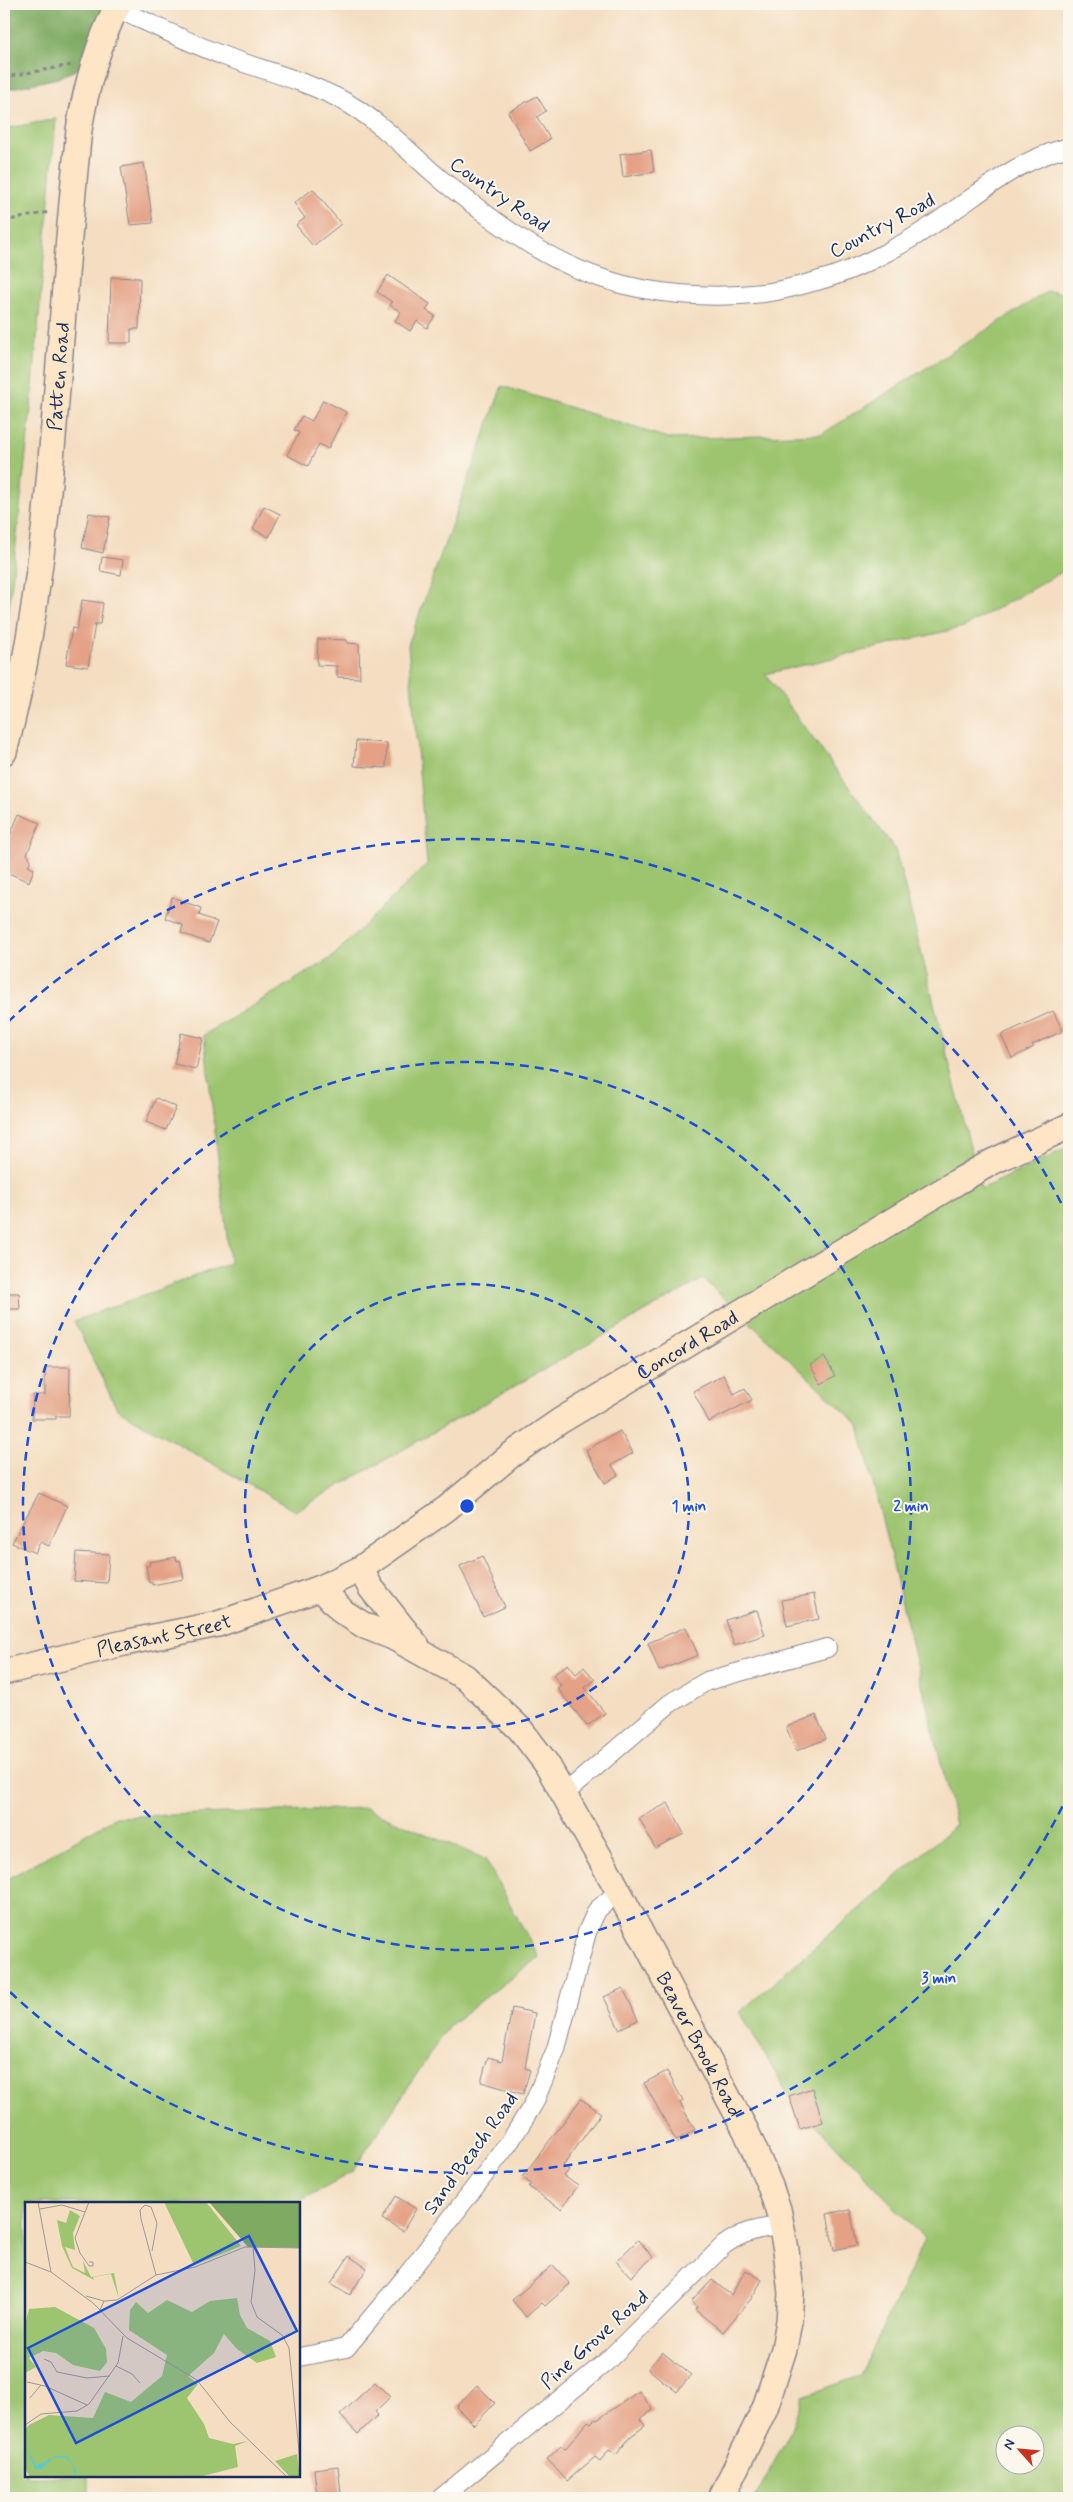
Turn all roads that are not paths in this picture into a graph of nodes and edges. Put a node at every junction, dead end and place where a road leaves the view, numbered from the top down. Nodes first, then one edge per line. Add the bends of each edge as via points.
1 (117, 6) edge
2 (1069, 147) edge
3 (4, 752) edge
4 (1069, 1126) edge
5 (360, 1569) junction
6 (321, 1588) junction
7 (827, 1648) dead end
8 (424, 1654) junction
9 (4, 1672) edge
10 (563, 1795) junction
11 (619, 1891) junction
12 (781, 2226) junction
13 (300, 2357) edge
14 (441, 2498) edge
15 (721, 2498) edge

1 - 2 street, Country Road via 221,54 340,99 380,125 416,159 514,235 604,280 644,288 711,296 766,293 824,279 881,254 942,219 1007,173 1040,155
1 - 3 street, Patten Road via 86,88 79,130 51,468 33,620 18,701
4 - 5 street, Concord Road via 957,1182 560,1421 511,1455 446,1509
5 - 6 street, Concord Road
5 - 8 street, Beaver Brook Road via 371,1588
6 - 8 street, Beaver Brook Road via 343,1612
6 - 9 street, Pleasant Street via 218,1624
7 - 10 street via 707,1681 669,1704
8 - 10 street, Beaver Brook Road via 465,1678 520,1729 546,1763
10 - 11 street, Beaver Brook Road
11 - 12 street, Beaver Brook Road via 746,2132 770,2186
11 - 13 street, Sand Beach Road via 597,1910 586,1932 556,2049 534,2103 509,2143 346,2348
12 - 14 street, Pine Grove Road via 752,2230 724,2245 606,2362
12 - 15 street, Beaver Brook Road via 791,2293 784,2349 766,2408

